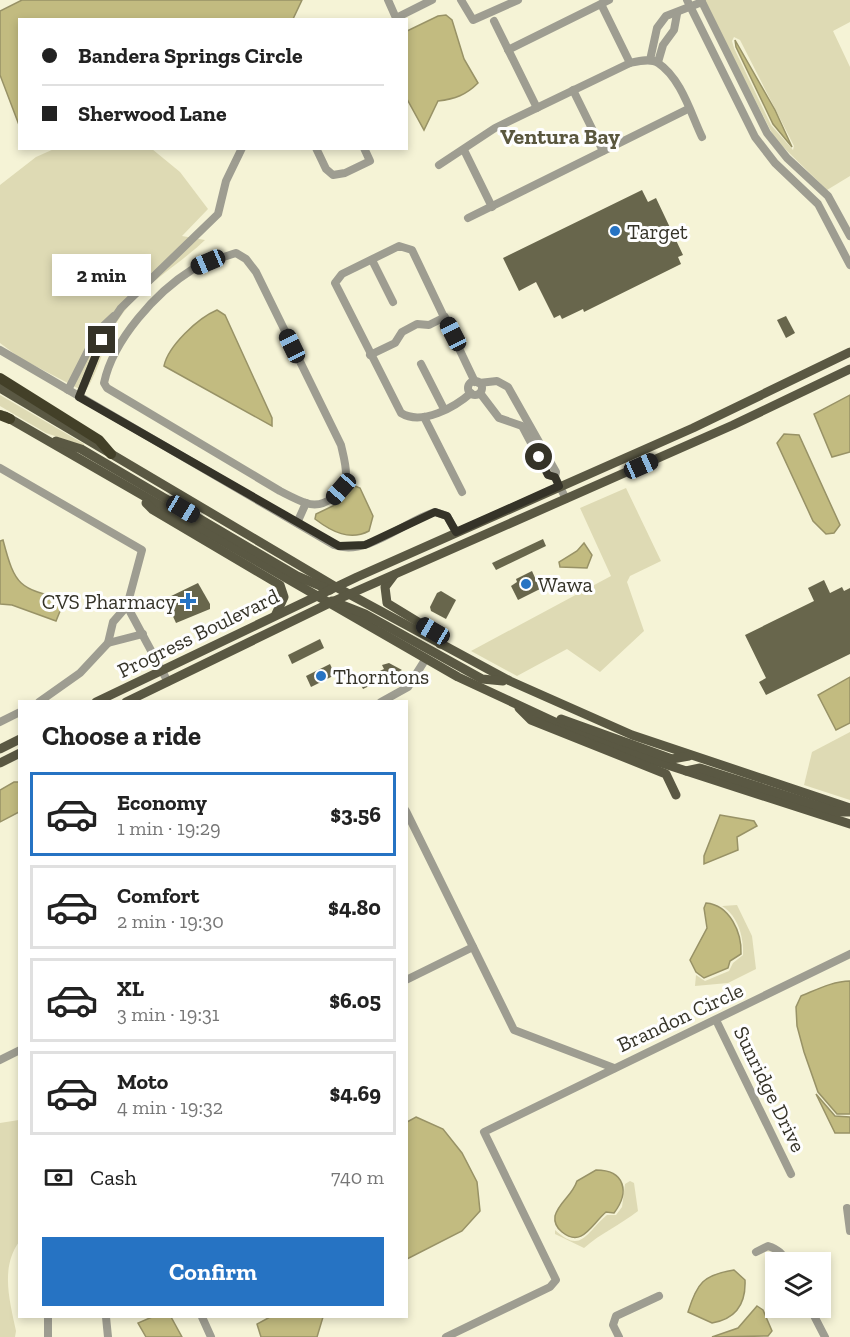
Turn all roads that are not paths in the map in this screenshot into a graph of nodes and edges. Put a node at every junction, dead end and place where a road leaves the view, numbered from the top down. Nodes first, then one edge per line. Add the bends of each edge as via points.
1 (388, 0) edge
2 (432, 0) edge
3 (461, 0) edge
4 (518, 0) edge
5 (701, 1) edge
6 (605, 2) edge
7 (689, 4) edge
8 (677, 14) junction
9 (494, 21) dead end
10 (508, 50) junction
11 (654, 61) junction
12 (630, 63) junction
13 (573, 90) junction
14 (537, 108) junction
15 (688, 109) junction
16 (702, 137) dead end
17 (241, 150) edge
18 (317, 150) edge
19 (365, 150) edge
20 (464, 150) junction
21 (603, 151) junction
22 (439, 165) dead end
23 (835, 205) junction
24 (492, 207) junction
25 (823, 211) junction
26 (468, 219) dead end
27 (850, 236) edge
28 (372, 260) junction
29 (850, 265) edge
30 (393, 302) dead end
31 (116, 315) junction
32 (445, 317) junction
33 (0, 350) edge
34 (850, 352) edge
35 (370, 355) junction
36 (421, 364) dead end
37 (850, 369) edge
38 (0, 378) edge
39 (477, 382) junction
40 (0, 388) edge
41 (68, 390) junction
42 (476, 393) junction
43 (79, 397) junction
44 (444, 409) junction
45 (729, 411) junction
46 (3, 416) edge
47 (424, 417) junction
48 (733, 425) junction
49 (39, 436) junction
50 (111, 454) junction
51 (0, 468) edge
52 (557, 482) junction
53 (136, 492) junction
54 (462, 492) dead end
55 (566, 499) junction
56 (306, 503) junction
57 (297, 523) junction
58 (456, 532) junction
59 (394, 574) junction
60 (333, 588) junction
61 (348, 593) junction
62 (315, 597) junction
63 (331, 603) junction
64 (127, 606) junction
65 (275, 616) junction
66 (143, 634) junction
67 (108, 643) junction
68 (442, 646) junction
69 (425, 660) junction
70 (161, 670) junction
71 (140, 681) junction
72 (510, 681) junction
73 (168, 682) junction
74 (42, 700) edge
75 (100, 700) edge
76 (108, 700) edge
77 (130, 700) edge
78 (385, 700) edge
79 (515, 704) junction
80 (18, 713) edge
81 (545, 717) junction
82 (0, 722) edge
83 (18, 741) edge
84 (0, 749) edge
85 (18, 754) edge
86 (689, 756) junction
87 (0, 763) edge
88 (683, 771) junction
89 (676, 795) dead end
90 (850, 810) edge
91 (408, 815) edge
92 (850, 824) edge
93 (474, 947) junction
94 (850, 954) edge
95 (408, 979) edge
96 (716, 1020) junction
97 (18, 1051) edge
98 (0, 1060) edge
99 (614, 1068) junction
100 (791, 1174) dead end
101 (847, 1208) dead end
102 (850, 1231) edge
103 (756, 1252) dead end
104 (782, 1252) edge
105 (659, 1296) dead end
106 (48, 1318) edge
107 (106, 1318) edge
108 (202, 1318) edge
109 (815, 1318) edge
110 (48, 1337) edge
111 (108, 1337) edge
112 (211, 1337) edge
113 (446, 1337) edge
114 (619, 1337) edge
115 (825, 1337) edge

1 - 2 street via 396,18
3 - 4 street via 473,20
5 - 7 street
5 - 23 street via 772,140
6 - 10 street
6 - 12 street
7 - 8 street
7 - 25 street via 760,144
8 - 11 street via 674,30
8 - 11 street via 666,16 657,28
9 - 10 street
10 - 14 street
11 - 12 street
11 - 15 street via 676,82
12 - 13 street
13 - 14 street
13 - 21 street
14 - 20 street via 495,128
15 - 16 street
15 - 21 street
17 - 31 street via 226,181 218,214
18 - 19 street via 333,175 370,161
20 - 22 street
20 - 24 street
21 - 24 street
23 - 25 street
23 - 27 street
24 - 26 street
25 - 29 street
28 - 30 street
28 - 32 street via 399,246 412,250
28 - 35 street via 342,274 335,283
31 - 41 street via 98,331
31 - 43 street
32 - 35 street via 429,325 417,324 402,332 395,343
32 - 39 street
33 - 41 street
34 - 45 main road, Progress Boulevard
35 - 47 street via 401,413
36 - 44 street
37 - 48 main road, Progress Boulevard
38 - 50 highway via 99,440
39 - 42 street via 469,387
39 - 52 street via 496,381 508,387 556,472
40 - 50 main road
41 - 43 street
42 - 44 street
42 - 52 street via 499,418 525,429 548,475
43 - 57 street
44 - 47 street
45 - 48 main road
45 - 52 main road, Progress Boulevard
46 - 49 main road
47 - 54 street
48 - 55 main road, Progress Boulevard
49 - 53 main road
49 - 60 main road via 81,449 297,576
50 - 60 main road
51 - 64 street via 142,550
52 - 55 street
52 - 58 main road, Progress Boulevard
53 - 62 main road
53 - 65 main road via 153,510 280,585 284,597
55 - 59 main road, Progress Boulevard
56 - 56 street via 123,398 104,383 127,332 144,309 193,269 236,253 246,259 341,445 346,476 341,489 327,501
56 - 57 street
57 - 58 street via 344,548 365,545 435,512 447,516
58 - 60 main road, Progress Boulevard
59 - 61 main road, Progress Boulevard
59 - 68 main road via 385,587 385,601 433,631
60 - 61 main road
60 - 62 main road, Progress Boulevard
61 - 63 main road, Progress Boulevard
61 - 68 main road
62 - 63 main road
62 - 65 main road, Progress Boulevard
63 - 69 main road
63 - 72 main road via 365,614 482,679
63 - 73 main road, Progress Boulevard
64 - 66 street
64 - 67 street via 113,622
65 - 70 main road, Progress Boulevard
66 - 67 street
66 - 70 street
67 - 74 street via 80,673
68 - 72 main road
69 - 78 street via 408,687
69 - 79 main road
70 - 71 main road, Progress Boulevard
70 - 73 street
71 - 75 main road, Progress Boulevard
71 - 76 main road
72 - 86 main road via 596,721
73 - 77 main road, Progress Boulevard
79 - 81 main road
79 - 89 main road via 531,720 666,774
80 - 82 street
81 - 86 main road via 566,720 672,759
81 - 88 main road
83 - 84 main road
85 - 87 main road
86 - 90 main road
88 - 90 main road via 700,768 837,812
88 - 92 main road
91 - 93 street, Brandon Circle
93 - 95 street
93 - 99 street, Brandon Circle via 514,1030
94 - 96 street, Brandon Circle
96 - 99 street, Brandon Circle
96 - 100 street, Sunridge Drive
97 - 98 street
99 - 113 street via 484,1132 556,1280 550,1287
101 - 102 street
103 - 104 street via 768,1246
105 - 114 street via 616,1316 613,1325
106 - 110 street
107 - 111 street
108 - 112 street
109 - 115 street

